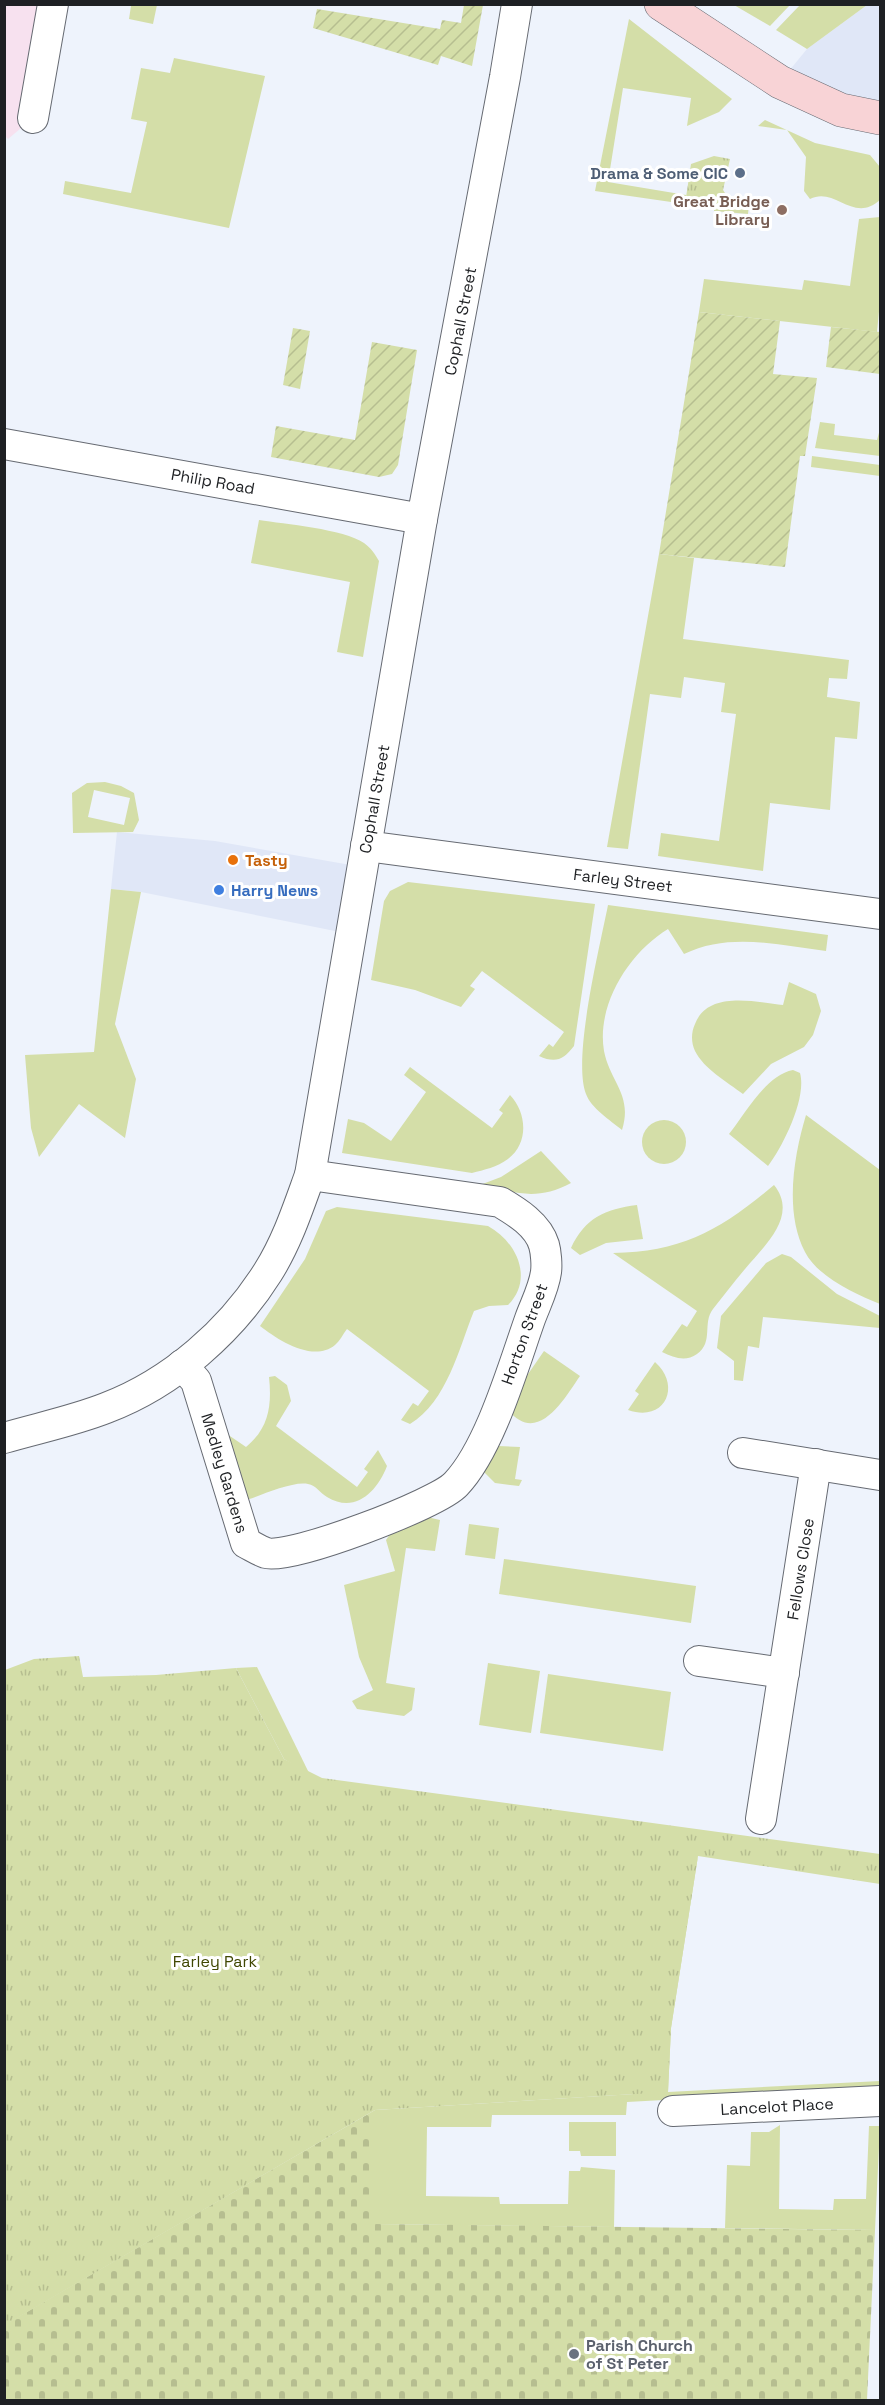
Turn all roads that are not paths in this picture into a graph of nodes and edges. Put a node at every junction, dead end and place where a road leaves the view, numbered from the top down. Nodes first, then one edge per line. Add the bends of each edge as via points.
1 (53, 4) edge
2 (517, 4) edge
3 (661, 4) edge
4 (33, 118) dead end
5 (880, 118) edge
6 (4, 444) edge
7 (422, 519) junction
8 (366, 846) junction
9 (880, 914) edge
10 (310, 1175) junction
11 (182, 1365) junction
12 (4, 1438) edge
13 (743, 1453) dead end
14 (816, 1464) junction
15 (880, 1475) edge
16 (287, 1551) joint
17 (699, 1661) dead end
18 (784, 1673) junction
19 (761, 1819) dead end
20 (880, 2101) edge
21 (673, 2111) dead end

1 - 4 street
2 - 7 street, Cophall Street
3 - 5 main road via 780,82 842,110
6 - 7 street, Philip Road
7 - 8 street, Cophall Street
8 - 9 street, Farley Street
8 - 10 street, Cophall Street
10 - 11 street, Cophall Street via 292,1225 268,1272 229,1324
10 - 16 street, Horton Street via 500,1202 535,1229 544,1245 546,1272 492,1421 474,1461 455,1486 381,1523
11 - 12 street, Cophall Street via 105,1408
11 - 16 street, Medley Gardens via 196,1381 246,1543 267,1554
13 - 14 street
14 - 15 street
14 - 18 street, Fellows Close
17 - 18 street
18 - 19 street, Fellows Close
20 - 21 street, Lancelot Place

